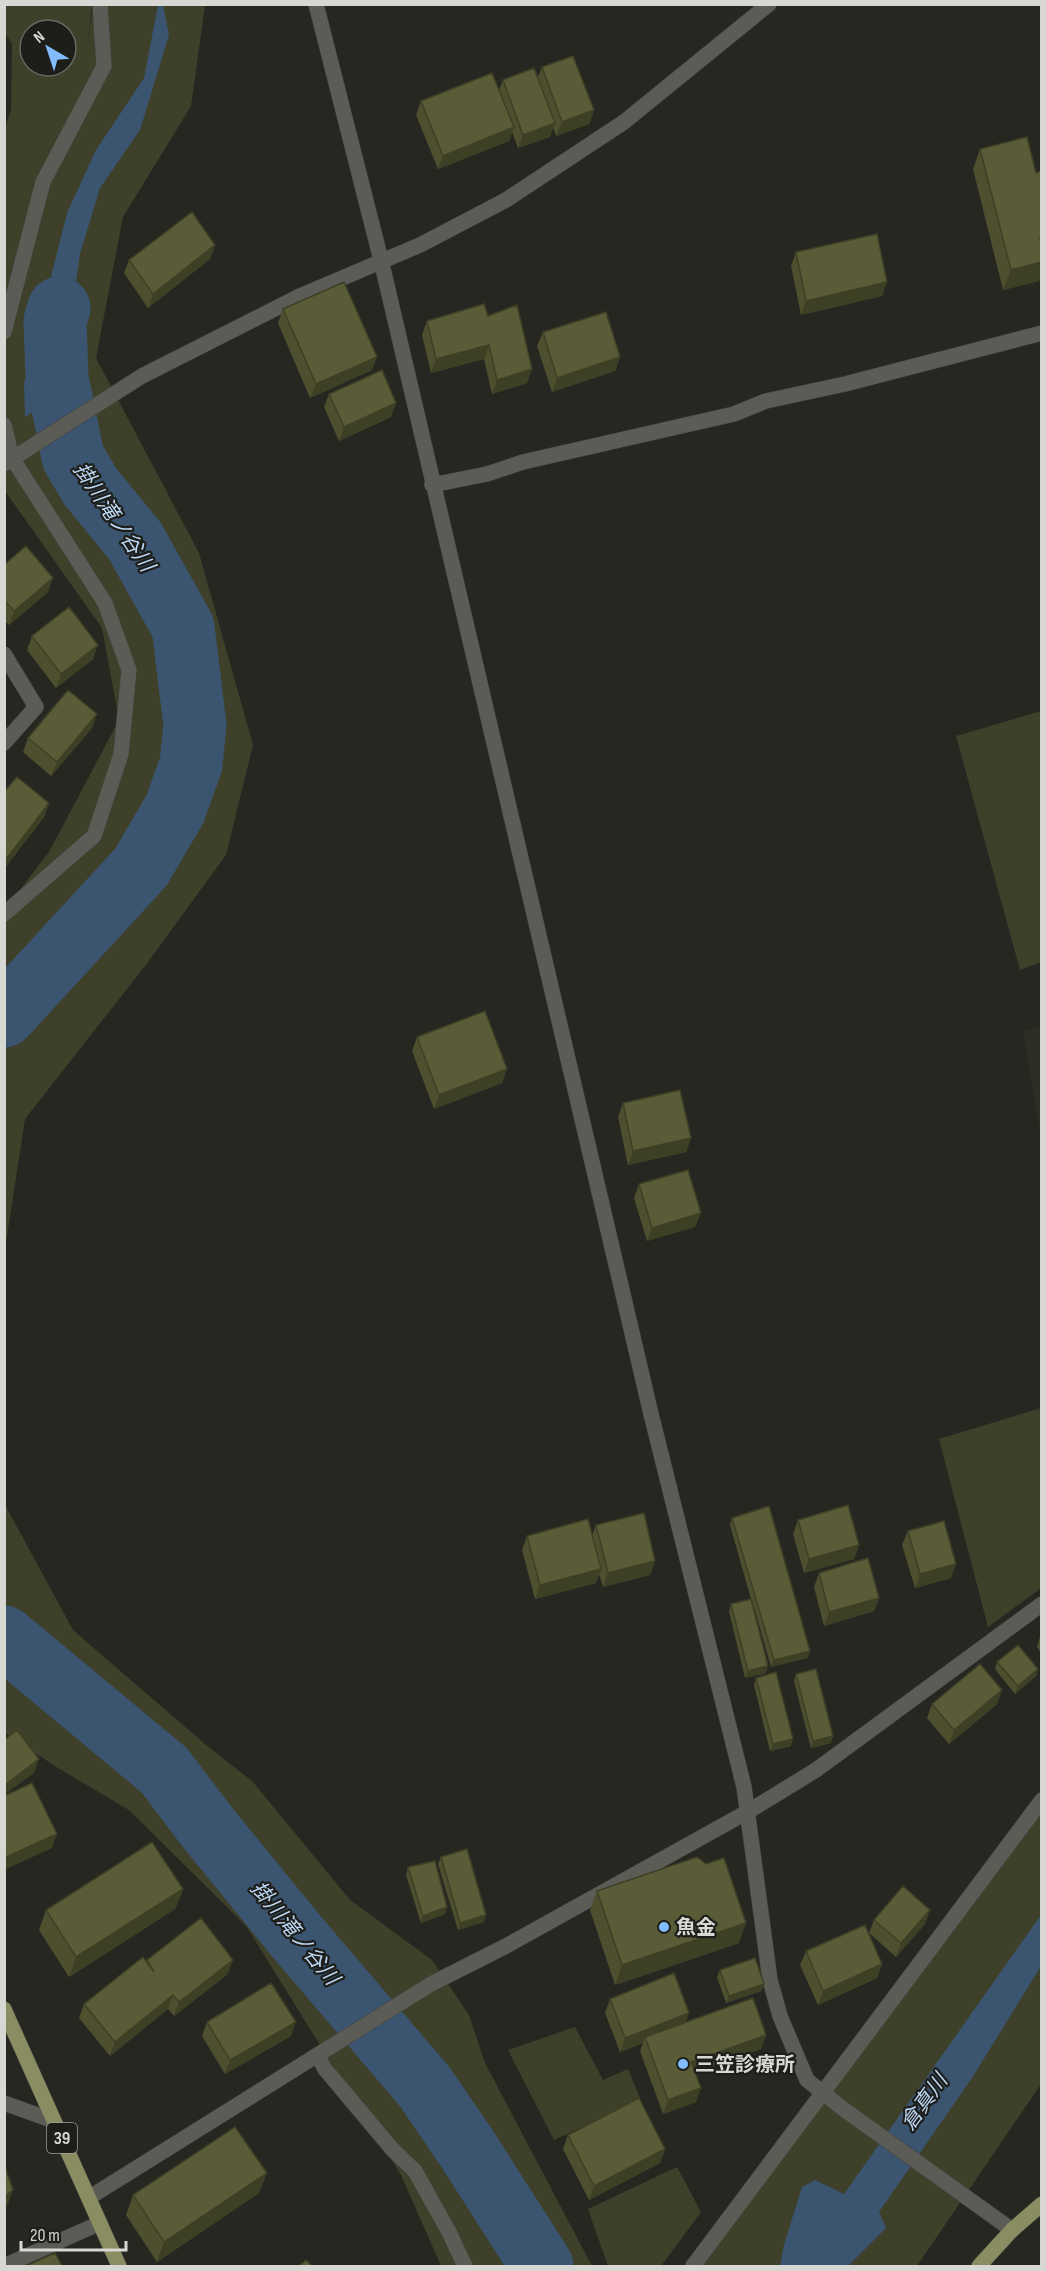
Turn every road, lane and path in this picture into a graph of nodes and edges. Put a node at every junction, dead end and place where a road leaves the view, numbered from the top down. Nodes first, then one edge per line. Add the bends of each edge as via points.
1 (100, 4) edge
2 (316, 4) edge
3 (769, 4) edge
4 (381, 260) junction
5 (4, 332) edge
6 (1041, 333) edge
7 (4, 425) edge
8 (8, 461) edge
9 (432, 485) junction
10 (4, 654) edge
11 (4, 743) edge
12 (4, 915) edge
13 (1041, 1604) edge
14 (1041, 1800) edge
15 (749, 1811) junction
16 (4, 2009) edge
17 (324, 2052) junction
18 (822, 2092) junction
19 (4, 2103) edge
20 (54, 2121) junction
21 (90, 2197) junction
22 (1041, 2204) edge
23 (100, 2223) junction
24 (1012, 2230) junction
25 (4, 2266) edge
26 (120, 2266) edge
27 (465, 2266) edge
28 (693, 2266) edge
29 (979, 2266) edge

1 - 5 street via 104,66 44,182
2 - 4 street
3 - 4 street via 624,122 506,200 420,245
4 - 8 street via 142,376
4 - 9 street
6 - 9 street via 766,401 734,414
7 - 8 street
8 - 12 street via 105,603 129,670 120,754 94,836
9 - 15 street via 651,1414
10 - 11 street via 36,707
13 - 15 street via 816,1770
14 - 18 street
15 - 17 street via 506,1947 430,1984
15 - 18 street via 770,1980 780,2016 807,2080
16 - 20 main road, 39
17 - 21 street
17 - 27 street via 325,2069 415,2171
18 - 24 street
18 - 28 street
19 - 20 street
20 - 21 main road, 39
21 - 23 main road, 39
22 - 24 main road
23 - 25 street
23 - 26 main road, 39
24 - 29 main road

